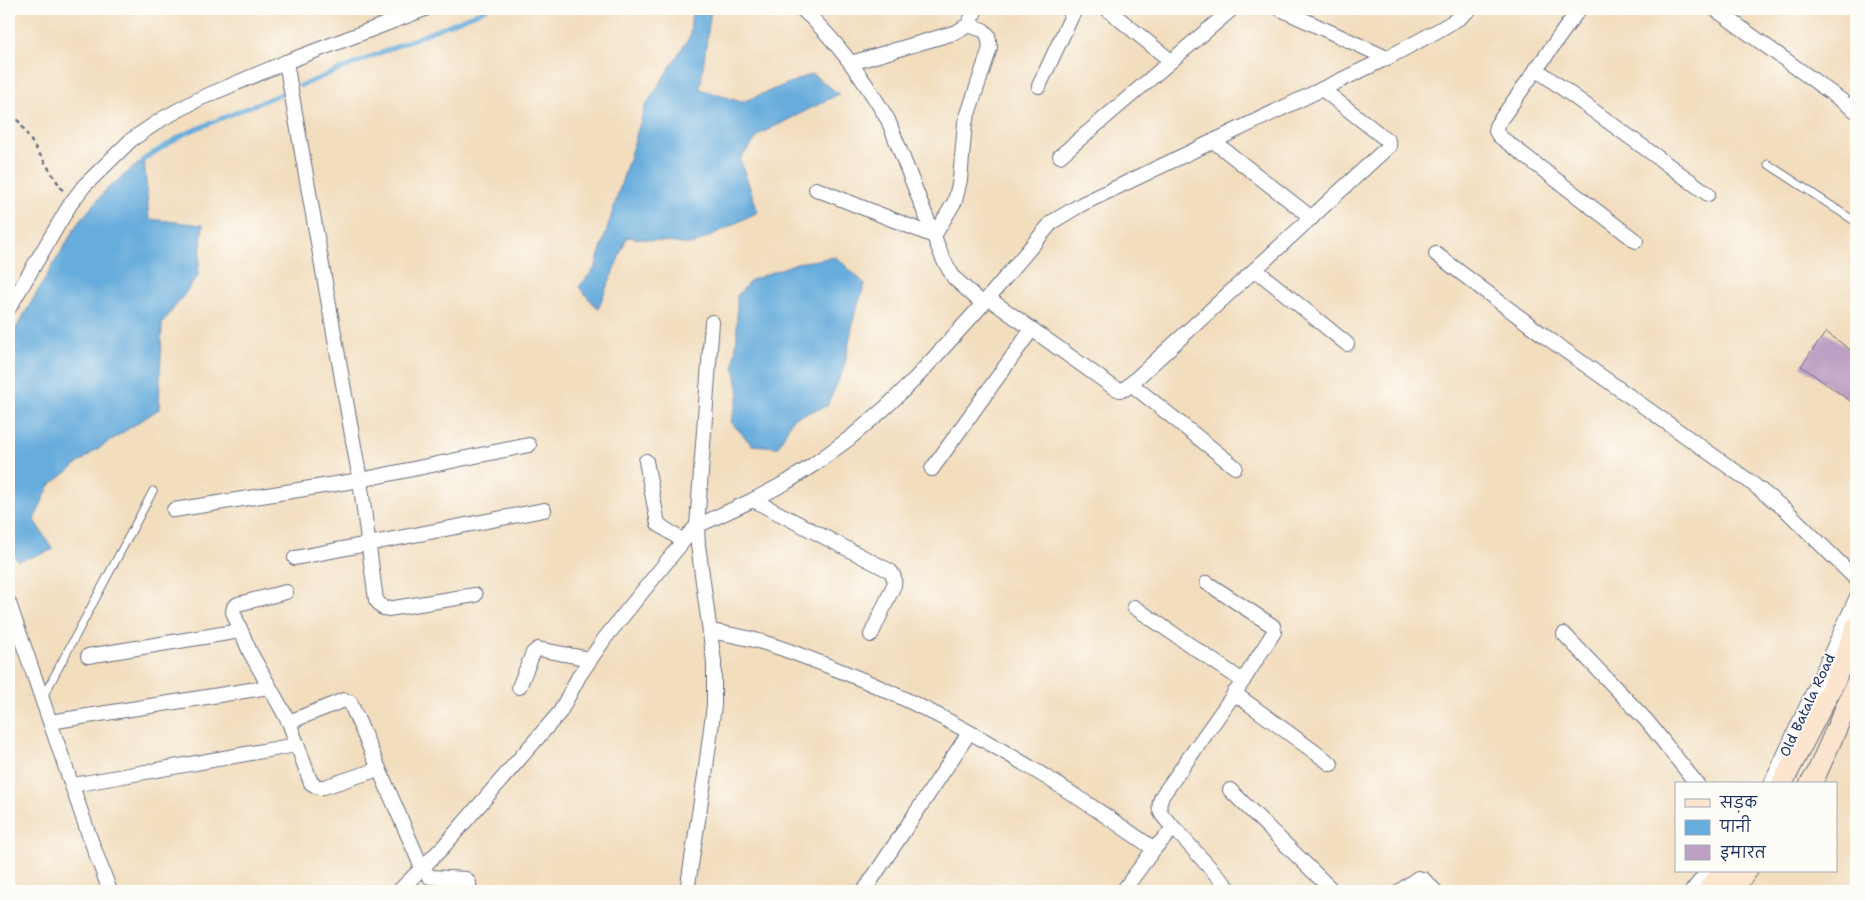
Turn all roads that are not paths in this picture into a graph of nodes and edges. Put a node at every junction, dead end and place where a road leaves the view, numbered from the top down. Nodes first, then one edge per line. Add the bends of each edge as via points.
1 (425, 9) edge
2 (802, 9) edge
3 (976, 9) edge
4 (1075, 9) edge
5 (1107, 9) edge
6 (1232, 9) edge
7 (1280, 9) edge
8 (1470, 9) edge
9 (1579, 9) edge
10 (1715, 9) edge
11 (968, 25) junction
12 (1387, 58) junction
13 (1172, 61) junction
14 (286, 62) junction
15 (851, 63) junction
16 (1536, 69) junction
17 (1039, 86) dead end
18 (1322, 89) junction
19 (1856, 111) edge
20 (1213, 141) junction
21 (1060, 156) dead end
22 (1768, 164) dead end
23 (816, 189) dead end
24 (1708, 194) dead end
25 (1312, 218) junction
26 (1856, 222) edge
27 (934, 236) junction
28 (1636, 242) dead end
29 (1436, 254) dead end
30 (1256, 270) junction
31 (985, 301) junction
32 (9, 308) edge
33 (712, 322) dead end
34 (1032, 329) junction
35 (1347, 344) dead end
36 (1132, 384) junction
37 (529, 445) dead end
38 (646, 461) dead end
39 (1235, 467) dead end
40 (932, 469) dead end
41 (360, 480) junction
42 (153, 491) dead end
43 (753, 500) junction
44 (174, 510) dead end
45 (544, 510) dead end
46 (697, 526) junction
47 (683, 540) junction
48 (368, 545) junction
49 (295, 558) dead end
50 (1856, 579) edge
51 (1207, 582) dead end
52 (286, 592) dead end
53 (475, 595) dead end
54 (1856, 599) edge
55 (9, 603) edge
56 (1134, 607) dead end
57 (1856, 627) edge
58 (240, 631) junction
59 (710, 631) junction
60 (871, 634) dead end
61 (1564, 634) dead end
62 (88, 656) dead end
63 (590, 659) junction
64 (1243, 681) junction
65 (1856, 684) edge
66 (269, 687) junction
67 (519, 687) dead end
68 (1234, 693) junction
69 (42, 699) junction
70 (50, 722) junction
71 (289, 722) junction
72 (969, 733) junction
73 (296, 745) junction
74 (1331, 764) dead end
75 (378, 769) junction
76 (1695, 782) edge
77 (1772, 782) edge
78 (1783, 782) edge
79 (1811, 782) edge
80 (73, 785) junction
81 (1230, 790) dead end
82 (1174, 828) junction
83 (1154, 849) junction
84 (422, 868) junction
85 (1707, 872) edge
86 (1723, 872) edge
87 (1746, 872) edge
88 (110, 891) edge
89 (399, 891) edge
90 (469, 891) edge
91 (687, 891) edge
92 (864, 891) edge
93 (1123, 891) edge
94 (1231, 891) edge
95 (1333, 891) edge
96 (1400, 891) edge
97 (1435, 891) edge
98 (1692, 891) edge
99 (1707, 891) edge
100 (1731, 891) edge

1 - 14 street
2 - 15 street via 820,24
3 - 11 street
4 - 17 street
5 - 13 street
6 - 13 street
7 - 12 street
8 - 12 street
9 - 16 street
10 - 19 street
11 - 15 street via 957,32
11 - 27 street via 988,35 990,48 965,123 955,201
12 - 18 street
13 - 21 street
14 - 32 street via 199,99 131,140 71,203
14 - 41 street
15 - 27 street via 888,120
16 - 24 street
16 - 28 street via 1496,126 1496,131
18 - 20 street
18 - 25 street via 1388,141 1389,146
20 - 25 street
20 - 31 street via 1059,217 1042,232
22 - 26 lane
23 - 27 street
25 - 30 street
27 - 31 street via 954,278
29 - 50 street via 1757,487 1787,511
30 - 35 street
30 - 36 street
31 - 34 street
31 - 43 street via 914,381 878,414 825,458
33 - 46 street
34 - 36 street via 1113,388 1120,390
34 - 40 street
36 - 39 street
37 - 41 street
38 - 47 street via 658,524
41 - 44 street
41 - 48 street
42 - 69 lane
43 - 46 street
43 - 60 street via 893,574 894,585
45 - 48 street
46 - 47 street
46 - 59 street
47 - 63 street
48 - 49 street
48 - 53 street via 376,600 383,608 388,610
51 - 64 street via 1274,628
52 - 58 street via 234,607
54 - 77 street, Old Batala Road
55 - 69 street
56 - 64 street
57 - 78 main road via 1835,681
58 - 62 street
58 - 66 street
59 - 72 street via 785,649 924,708
59 - 91 street via 714,705
61 - 76 street via 1648,721
63 - 67 street via 538,649
63 - 84 street via 560,712
64 - 68 street
65 - 79 main road
66 - 70 street
66 - 71 street
68 - 74 street
68 - 82 street via 1158,803 1160,812
69 - 70 street
70 - 80 street
71 - 73 street
71 - 75 street via 348,700
72 - 83 street via 1058,784
72 - 92 street
73 - 75 street via 311,783 318,787
73 - 80 street
75 - 84 street
80 - 88 street
81 - 95 street
82 - 83 street
82 - 94 street
83 - 93 street
84 - 89 street
84 - 90 street via 430,877 466,879
85 - 98 street
86 - 99 main road
87 - 100 main road
96 - 97 street via 1418,878

